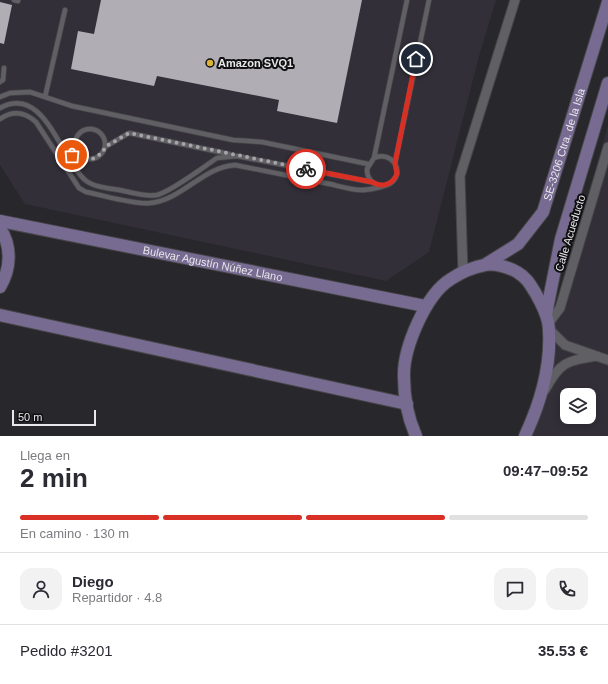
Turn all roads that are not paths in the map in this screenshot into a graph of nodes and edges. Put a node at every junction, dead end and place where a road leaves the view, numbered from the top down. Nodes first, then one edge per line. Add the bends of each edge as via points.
1 (407, 0) edge
2 (429, 0) edge
3 (515, 0) edge
4 (608, 2) edge
5 (65, 10) dead end
6 (0, 75) edge
7 (0, 82) edge
8 (608, 83) edge
9 (0, 97) edge
10 (46, 97) junction
11 (0, 108) edge
12 (0, 119) edge
13 (608, 146) edge
14 (105, 147) junction
15 (64, 150) junction
16 (237, 156) junction
17 (85, 158) junction
18 (374, 158) junction
19 (395, 163) junction
20 (368, 164) junction
21 (372, 182) junction
22 (382, 186) junction
23 (0, 221) edge
24 (0, 228) edge
25 (486, 264) junction
26 (464, 273) junction
27 (0, 287) edge
28 (425, 306) junction
29 (0, 315) edge
30 (548, 322) junction
31 (597, 356) junction
32 (608, 360) edge
33 (540, 400) junction
34 (407, 404) junction
35 (536, 412) junction
36 (416, 436) edge
37 (525, 436) edge
38 (532, 436) edge

1 - 18 lane
2 - 19 lane
3 - 26 street via 460,176
4 - 25 street, SE-3206 Ctra. de la Isla via 543,212 518,244
5 - 10 lane
6 - 7 lane via 4,68 3,80
8 - 30 street via 561,239
9 - 10 lane via 10,93 30,92
10 - 20 lane via 72,106 233,140 262,142
11 - 15 lane via 17,104 34,108 43,116
12 - 22 lane via 14,113 30,116 79,188 86,192 142,204 167,198 216,168 235,165 362,190
13 - 30 street, Calle Acueducto via 560,308
14 - 16 lane via 129,133
14 - 17 lane via 95,158
14 - 17 lane via 104,138 98,131 84,131 77,137 76,147
15 - 16 lane via 78,173 90,184 147,196 165,191 217,158
15 - 17 lane
16 - 21 lane
18 - 19 lane via 384,156
18 - 20 lane
19 - 22 lane via 397,169 394,179
20 - 21 lane via 367,173
21 - 22 lane
23 - 28 street, Bulevar Agustín Núñez Llano
24 - 27 street via 5,235 9,252 8,269
25 - 26 street, SE-3206 Ctra. de la Isla
25 - 30 street via 509,268 526,277
26 - 28 street, SE-3206 Ctra. de la Isla via 450,279
28 - 34 street, SE-3206 Ctra. de la Isla via 409,347 404,376
29 - 34 street
30 - 31 street via 565,345
30 - 33 street via 547,364
31 - 32 street
31 - 33 street via 570,360 555,371
33 - 35 street
34 - 36 street, SE-3206 Ctra. de la Isla
35 - 37 street
35 - 38 street

